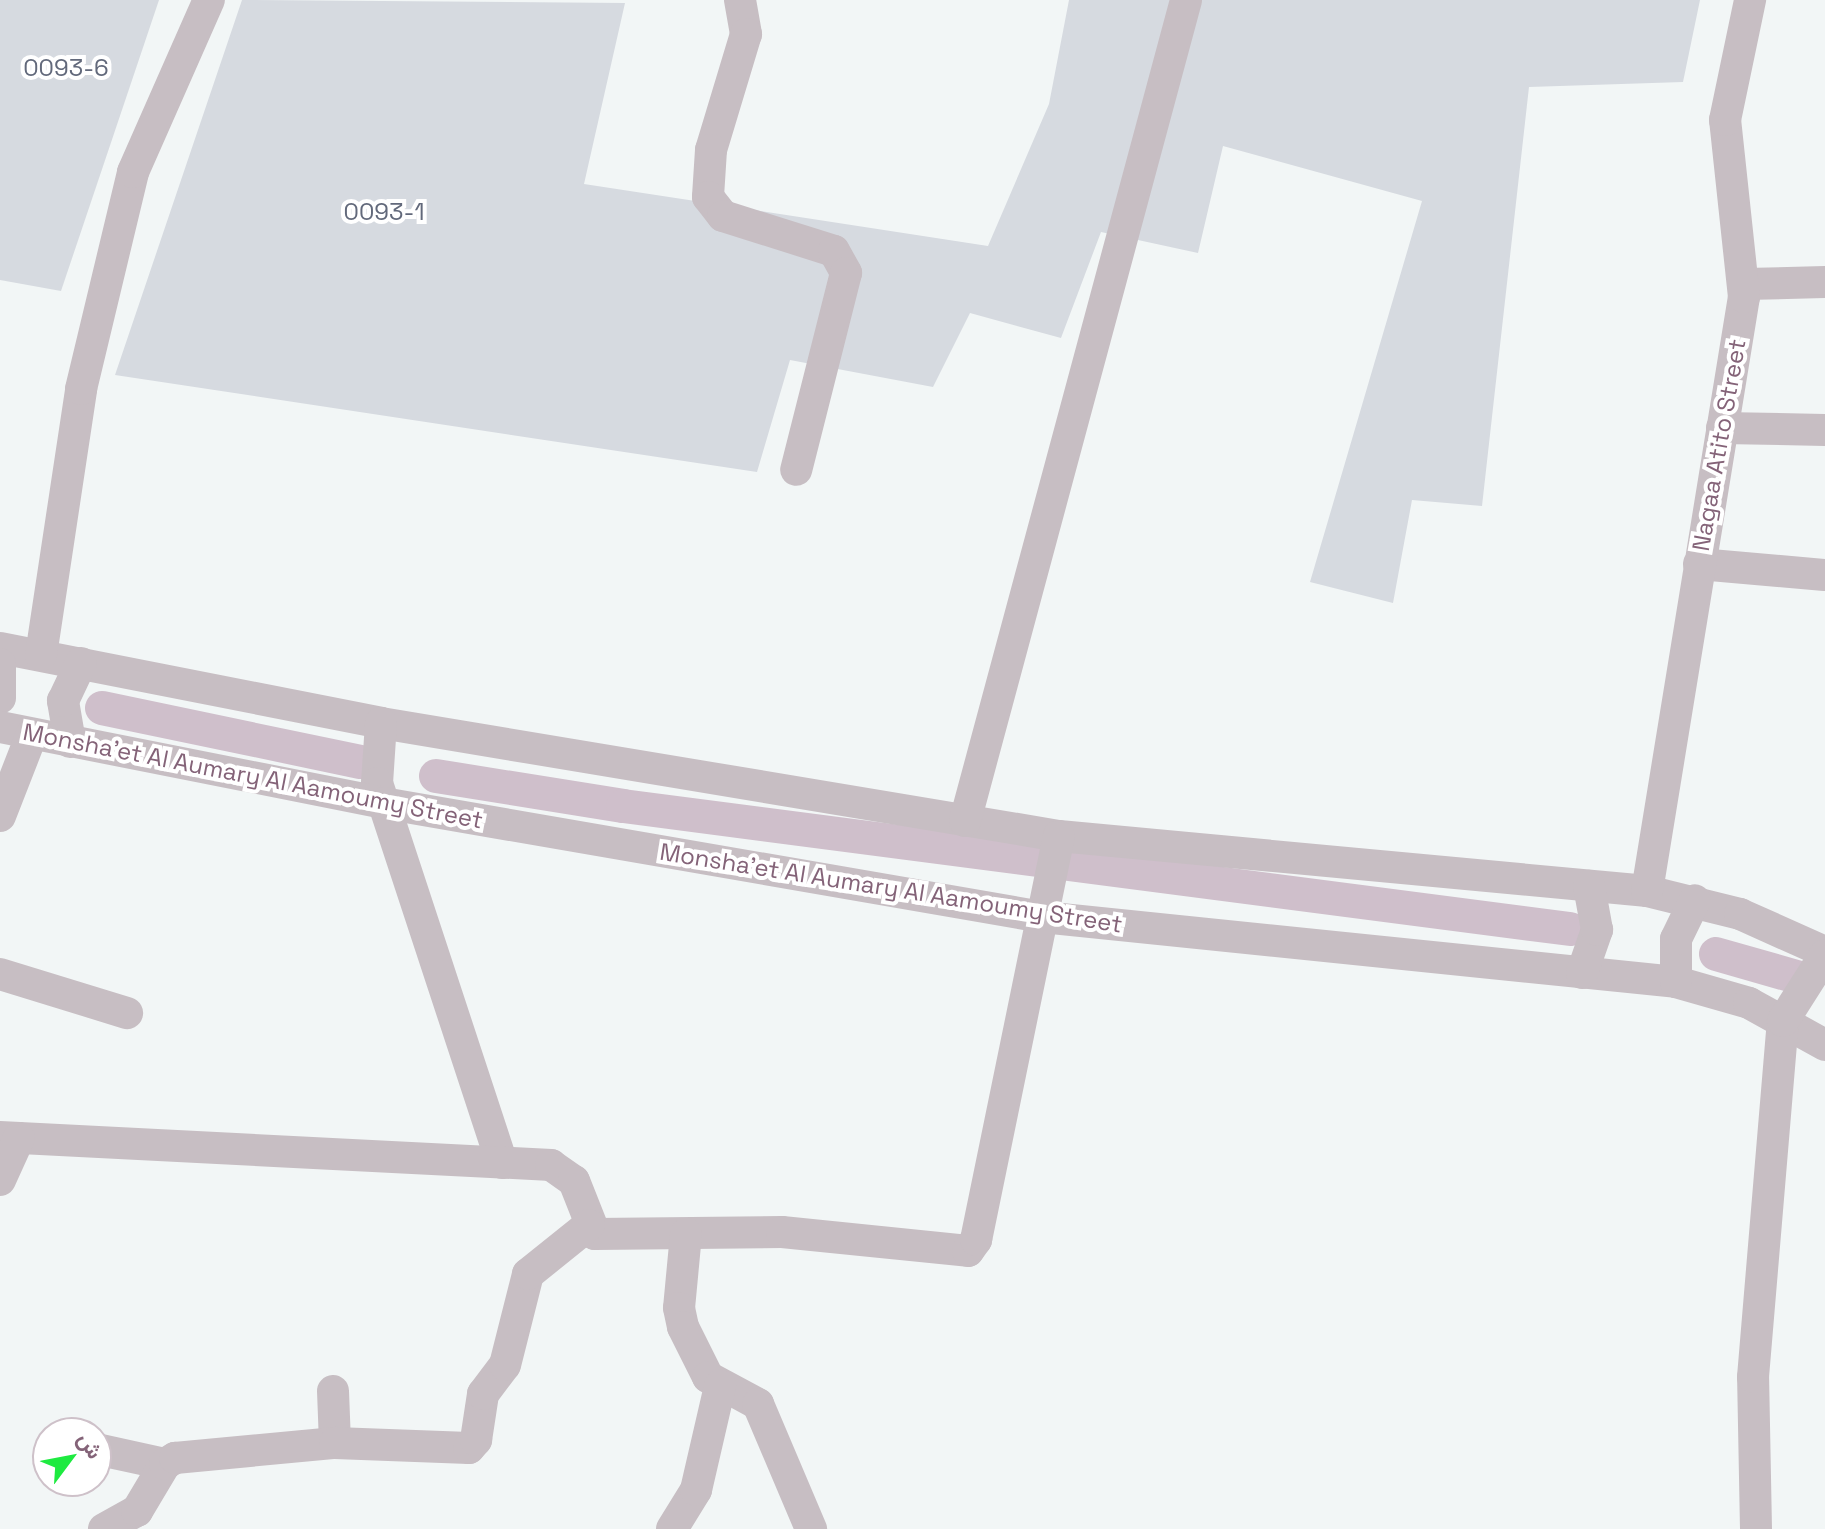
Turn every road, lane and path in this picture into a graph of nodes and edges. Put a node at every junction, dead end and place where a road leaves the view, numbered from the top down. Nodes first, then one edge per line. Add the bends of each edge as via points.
1 (209, 0) edge
2 (740, 0) edge
3 (1186, 0) edge
4 (1750, 0) edge
5 (1825, 282) edge
6 (1745, 284) junction
7 (1722, 428) junction
8 (1825, 430) edge
9 (796, 470) dead end
10 (1699, 564) junction
11 (1825, 575) edge
12 (0, 648) edge
13 (41, 655) junction
14 (81, 663) junction
15 (0, 664) edge
16 (0, 698) edge
17 (381, 723) junction
18 (0, 727) edge
19 (32, 734) junction
20 (70, 742) junction
21 (383, 803) junction
22 (0, 816) edge
23 (965, 821) junction
24 (1059, 836) junction
25 (1589, 886) junction
26 (1647, 891) junction
27 (1695, 900) junction
28 (1042, 917) junction
29 (1825, 953) edge
30 (1582, 973) junction
31 (0, 974) edge
32 (1676, 982) junction
33 (127, 1013) dead end
34 (1783, 1021) junction
35 (1825, 1045) edge
36 (10, 1138) edge
37 (502, 1163) junction
38 (0, 1180) edge
39 (589, 1225) junction
40 (686, 1234) junction
41 (720, 1386) junction
42 (333, 1391) dead end
43 (335, 1443) junction
44 (112, 1452) edge
45 (165, 1464) junction
46 (104, 1529) edge
47 (672, 1529) edge
48 (811, 1529) edge
49 (1756, 1529) edge

1 - 13 street via 133,172 81,389
2 - 9 street via 746,34 711,150 708,197 723,216 834,251 846,273
3 - 23 street
4 - 6 street, Nagaa Atito Street via 1725,131
5 - 6 street
6 - 7 street, Nagaa Atito Street
7 - 8 street
7 - 10 street, Nagaa Atito Street
10 - 11 street
10 - 26 street, Nagaa Atito Street
12 - 13 street
13 - 14 street
14 - 17 street
14 - 20 street via 63,701
15 - 16 street
17 - 21 street via 375,763
17 - 23 street
18 - 19 street, Monsha'et Al Aumary Al Aamoumy Street
19 - 20 street, Monsha'et Al Aumary Al Aamoumy Street
19 - 22 street
20 - 21 street, Monsha'et Al Aumary Al Aamoumy Street
21 - 28 street, Monsha'et Al Aumary Al Aamoumy Street
21 - 37 street
23 - 24 street
24 - 25 street
24 - 28 street
25 - 26 street
25 - 30 street via 1597,930
26 - 27 street
27 - 29 street via 1769,925
27 - 32 street via 1676,939
28 - 30 street, Monsha'et Al Aumary Al Aamoumy Street
28 - 40 street via 973,1246 961,1252 782,1232
29 - 34 street
30 - 32 street, Monsha'et Al Aumary Al Aamoumy Street
31 - 33 street
32 - 34 street, Monsha'et Al Aumary Al Aamoumy Street via 1725,994
34 - 35 street, Monsha'et Al Aumary Al Aamoumy Street
34 - 49 street via 1753,1377
36 - 37 street
36 - 38 street
37 - 39 street via 551,1165 569,1173
39 - 40 street via 601,1235
39 - 43 street via 528,1274 505,1365 483,1394 476,1440 469,1448
40 - 41 street via 679,1315 708,1377
41 - 47 street via 696,1490
41 - 48 street via 758,1404
42 - 43 street
43 - 45 street via 175,1458
44 - 45 street
45 - 46 street via 137,1511

